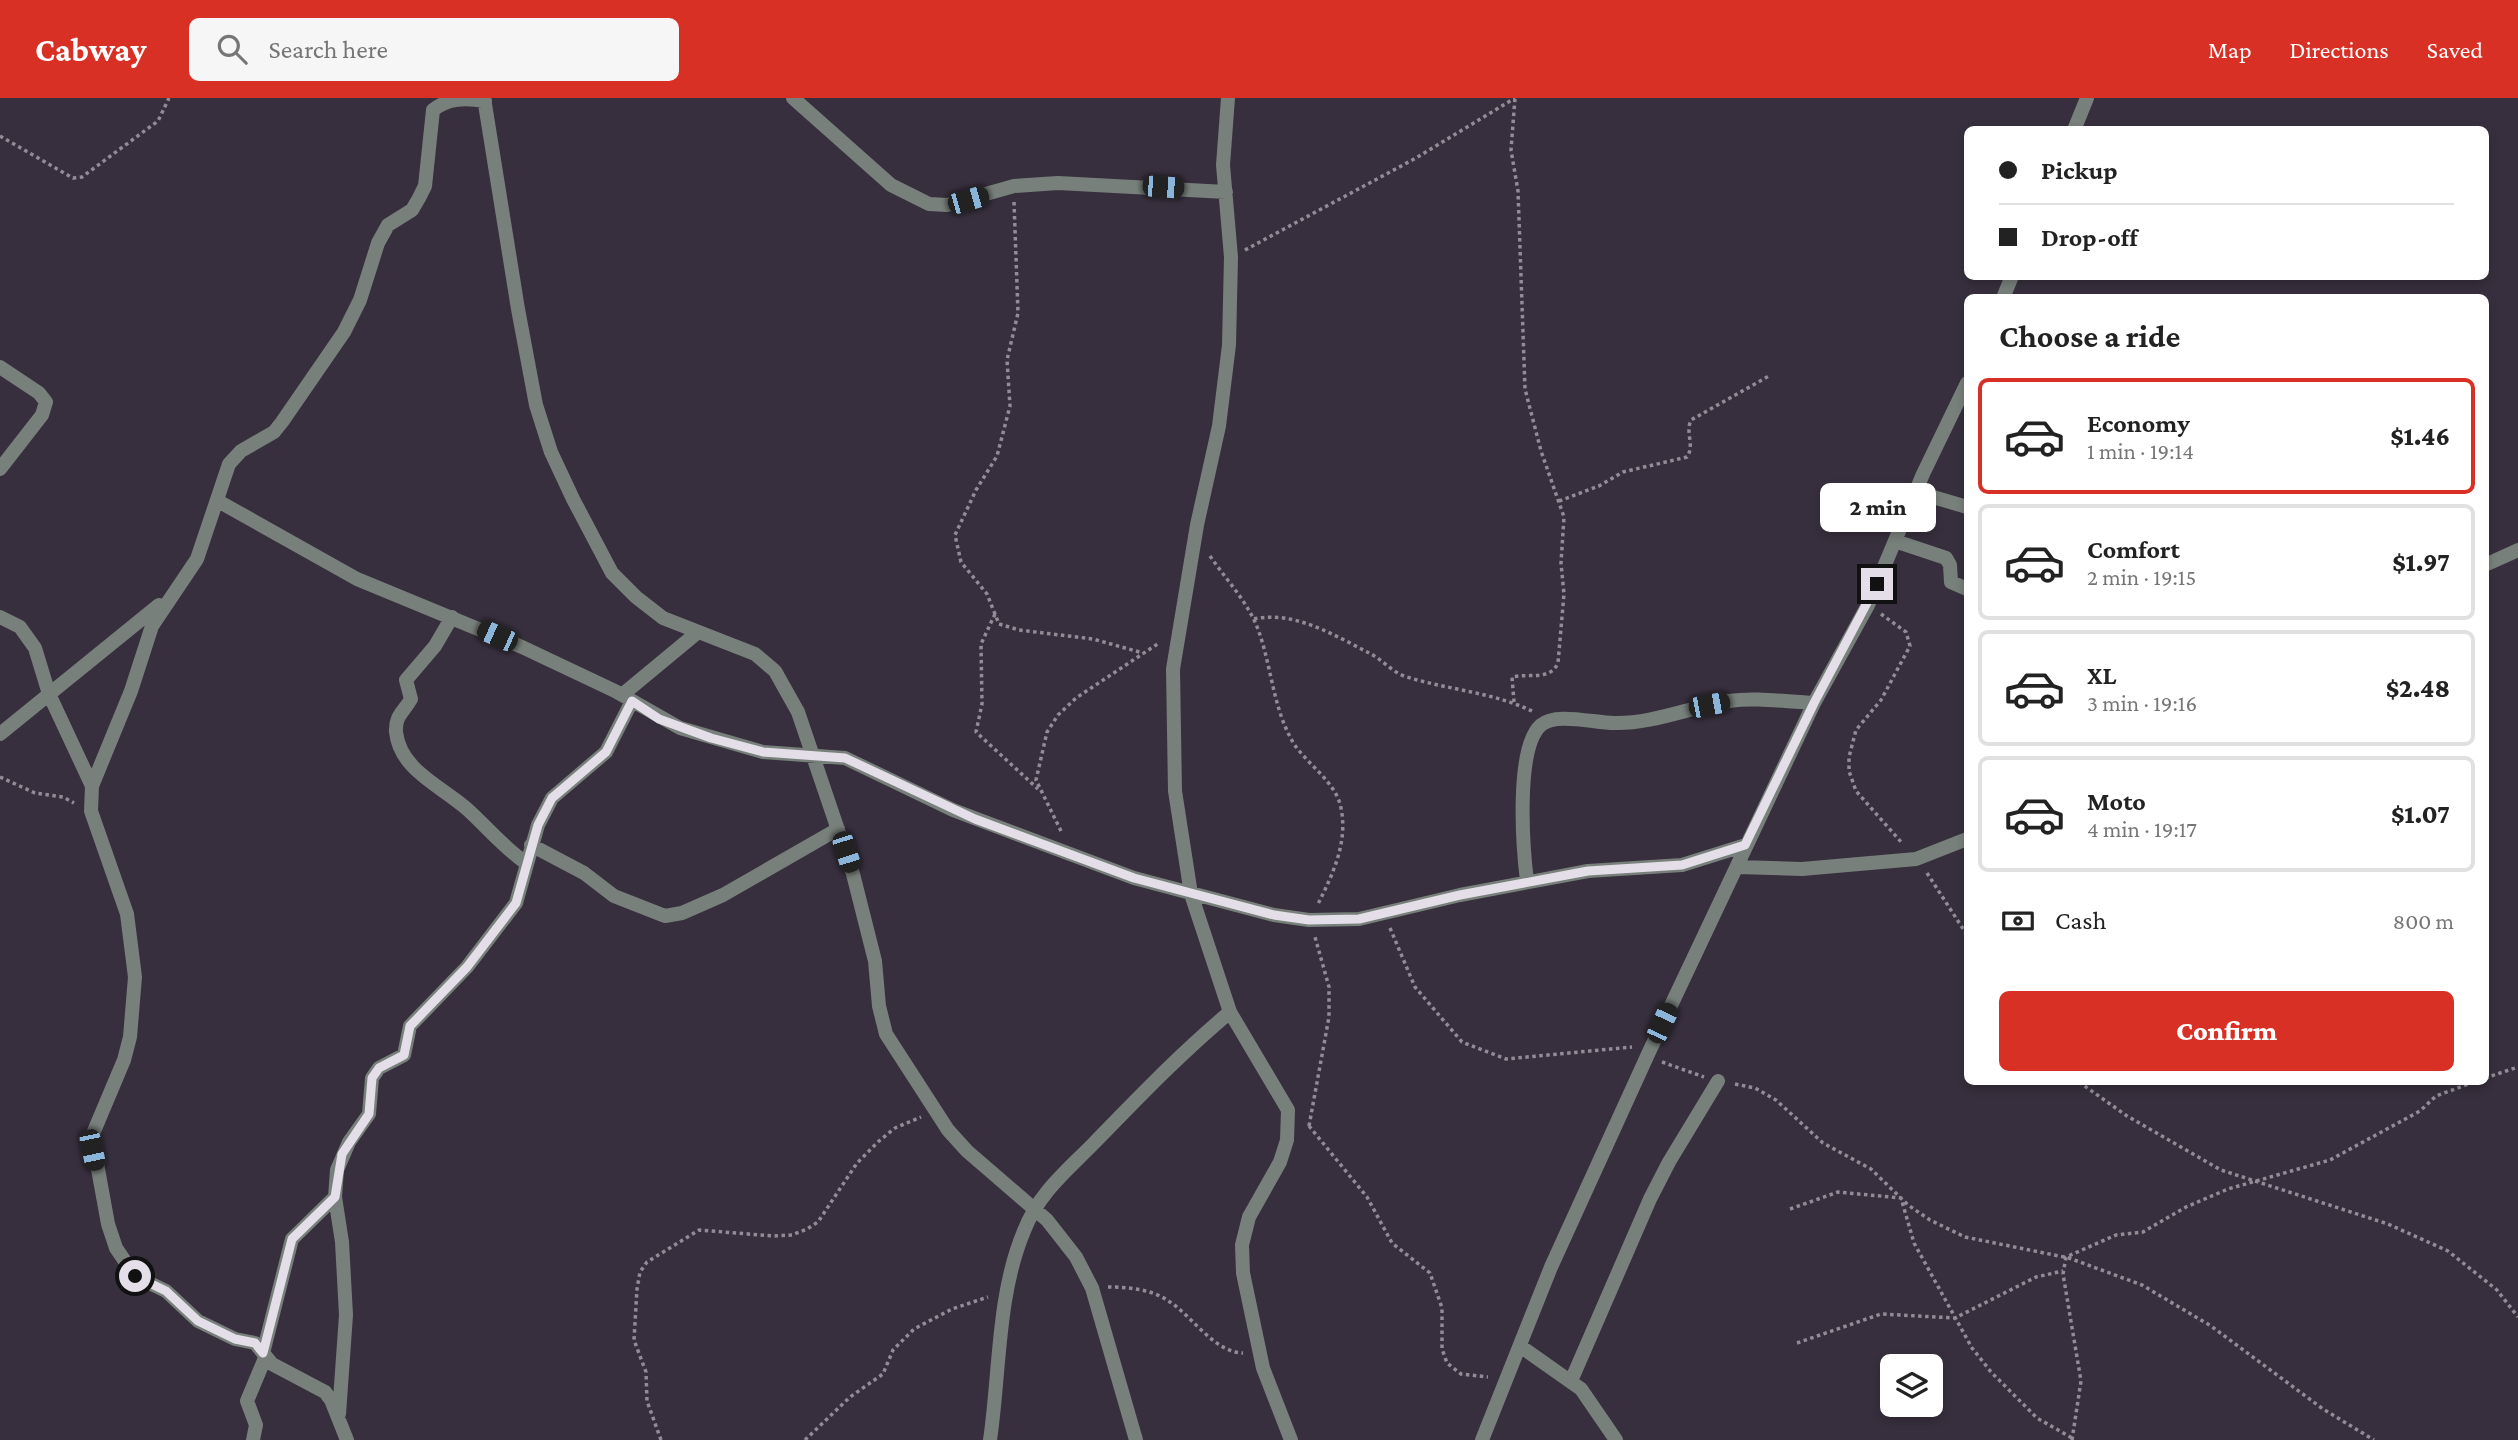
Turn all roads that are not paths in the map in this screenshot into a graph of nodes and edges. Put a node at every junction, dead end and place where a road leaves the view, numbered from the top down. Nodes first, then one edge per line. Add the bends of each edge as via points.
1 (793, 98) edge
2 (1228, 98) edge
3 (2087, 98) edge
4 (484, 99) edge
5 (2076, 126) edge
6 (1226, 192) junction
7 (0, 367) edge
8 (1964, 401) edge
9 (0, 469) edge
10 (1916, 492) junction
11 (218, 501) junction
12 (1964, 506) edge
13 (1895, 541) junction
14 (2518, 550) edge
15 (2489, 563) edge
16 (1964, 588) edge
17 (170, 596) junction
18 (0, 617) edge
19 (452, 617) junction
20 (698, 632) junction
21 (49, 694) junction
22 (627, 698) junction
23 (1814, 703) junction
24 (0, 734) edge
25 (813, 754) junction
26 (92, 786) junction
27 (838, 829) junction
28 (1964, 840) edge
29 (531, 845) junction
30 (1745, 845) junction
31 (526, 863) junction
32 (1737, 867) junction
33 (1527, 881) junction
34 (1191, 894) junction
35 (1230, 1012) junction
36 (1718, 1081) road end
37 (335, 1197) junction
38 (1034, 1209) junction
39 (1520, 1346) junction
40 (264, 1356) junction
41 (1571, 1381) junction
42 (339, 1416) junction
43 (253, 1440) edge
44 (347, 1440) edge
45 (990, 1440) edge
46 (1136, 1440) edge
47 (1291, 1440) edge
48 (1482, 1440) edge
49 (1616, 1440) edge

1 - 6 street via 891,185 929,204 947,205 1014,186 1079,182
2 - 6 street via 1223,165
3 - 5 street
4 - 11 street via 454,99 433,110 425,186 419,198 412,210 388,225 344,332 274,432 229,464
4 - 20 street via 517,309 536,405 551,452 612,573 663,618
6 - 34 street via 1231,257 1226,376 1173,669 1175,791
7 - 9 street via 40,393 46,402 42,415
8 - 10 street
10 - 12 street
10 - 13 street
11 - 17 street via 197,559
11 - 19 street via 358,579
13 - 16 street via 1946,558 1951,582
13 - 23 street via 1868,605
14 - 15 street
17 - 21 street
17 - 26 street via 152,626
18 - 21 street via 28,637
19 - 22 street
19 - 31 street via 406,680 411,699 396,721 400,745 409,762
20 - 22 street
20 - 25 street via 755,654 775,671 798,712
21 - 24 street
21 - 26 street
22 - 25 street via 659,719 711,738 763,752
22 - 29 street via 606,752 552,798
23 - 30 street
23 - 33 street via 1730,701 1617,723 1552,719 1541,724 1526,761 1522,836
25 - 27 street
25 - 34 street via 845,758 996,828
26 - 40 street via 92,817 127,915 135,977 124,1060 92,1136 108,1224 116,1248 135,1276 166,1291 198,1321 255,1343
27 - 29 street via 723,895 689,911 664,916 614,896 584,873
27 - 38 street via 869,933 883,1023 903,1064 967,1151
28 - 32 street via 1916,859 1802,869
29 - 31 street
30 - 32 street
30 - 33 street via 1682,865 1588,871
31 - 37 street via 522,892 505,919 410,1026 404,1055 379,1068 372,1078 369,1114 342,1154
32 - 39 street via 1551,1267
33 - 34 street via 1359,919 1274,915
34 - 35 street
35 - 38 street via 1159,1074 1049,1187
35 - 47 street via 1288,1110 1287,1140 1280,1162 1249,1217 1241,1245 1260,1353
36 - 41 street via 1656,1187
37 - 40 street via 292,1239
37 - 42 street via 345,1279
38 - 45 street via 1008,1294
38 - 46 street via 1061,1235 1092,1288
39 - 41 street
39 - 48 street
40 - 42 street via 325,1392
40 - 43 street via 246,1407 256,1424
41 - 49 street
42 - 44 street

